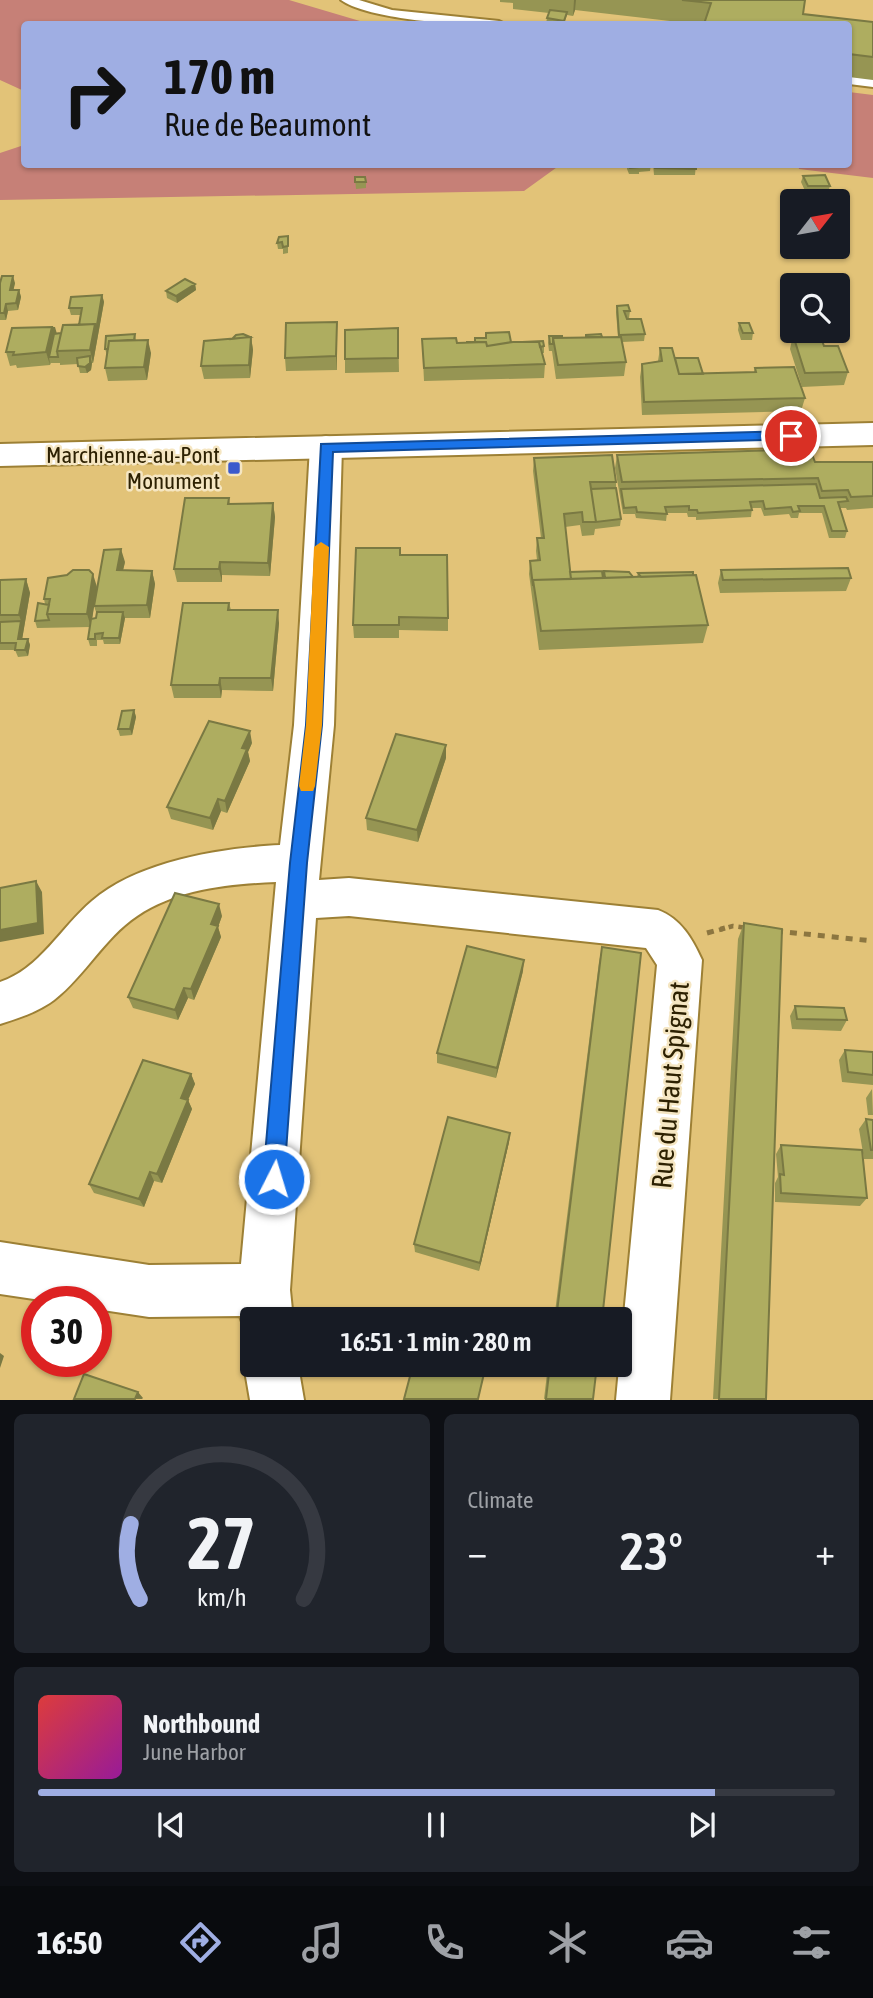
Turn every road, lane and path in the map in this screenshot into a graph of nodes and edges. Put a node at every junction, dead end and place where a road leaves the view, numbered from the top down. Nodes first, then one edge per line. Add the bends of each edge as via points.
1 (347, 0) edge
2 (470, 21) edge
3 (852, 80) edge
4 (873, 83) edge
5 (873, 434) edge
6 (326, 447) junction
7 (0, 455) edge
8 (297, 882) junction
9 (759, 929) edge
10 (772, 930) edge
11 (873, 940) edge
12 (667, 943) junction
13 (0, 1003) edge
14 (0, 1268) edge
15 (266, 1305) edge
16 (273, 1377) edge
17 (277, 1399) edge
18 (643, 1399) edge

1 - 2 lane via 391,13
3 - 4 lane
5 - 6 street
6 - 7 street
6 - 8 street via 314,725
8 - 12 street via 349,897 658,930
8 - 13 street via 224,865 174,878 122,902 57,972 19,999
8 - 15 street
9 - 12 path via 733,926
10 - 11 path
12 - 18 street, Rue du Haut Spignat via 680,960
14 - 15 street
16 - 17 street

